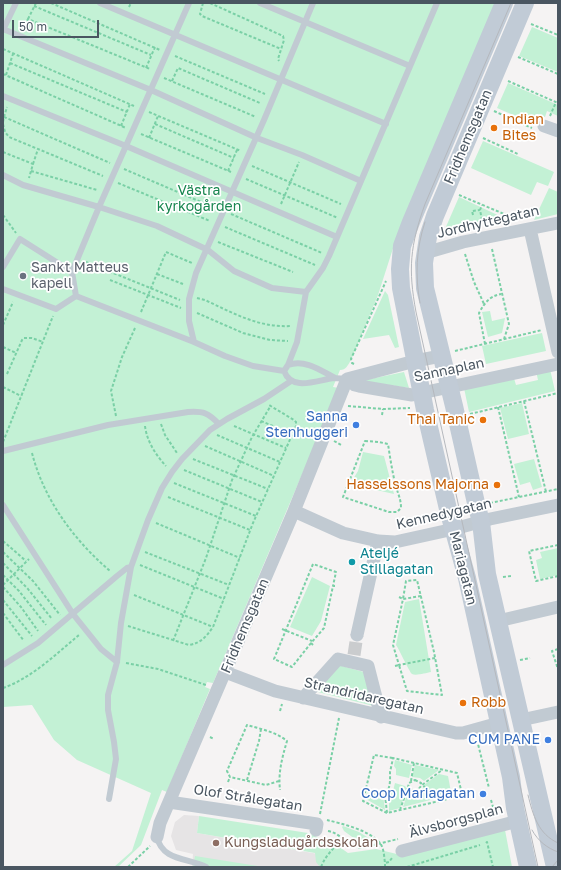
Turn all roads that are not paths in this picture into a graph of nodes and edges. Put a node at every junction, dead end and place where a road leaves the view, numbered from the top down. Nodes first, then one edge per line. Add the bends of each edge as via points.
1 (16, 3) edge
2 (100, 3) edge
3 (189, 3) edge
4 (260, 3) edge
5 (313, 3) edge
6 (437, 3) edge
7 (504, 3) edge
8 (525, 3) edge
9 (305, 22) junction
10 (3, 30) edge
11 (175, 34) junction
12 (410, 66) junction
13 (282, 79) junction
14 (151, 90) junction
15 (3, 96) edge
16 (386, 124) junction
17 (544, 126) road end
18 (558, 132) edge
19 (257, 138) junction
20 (126, 146) junction
21 (3, 175) edge
22 (361, 181) junction
23 (233, 192) junction
24 (99, 207) junction
25 (558, 223) edge
26 (525, 225) junction
27 (337, 237) junction
28 (208, 250) junction
29 (425, 253) junction
30 (3, 267) edge
31 (72, 272) junction
32 (394, 274) joint
33 (423, 275) joint
34 (3, 289) edge
35 (306, 292) junction
36 (76, 296) junction
37 (194, 342) junction
38 (558, 352) edge
39 (446, 354) junction
40 (415, 361) junction
41 (558, 364) edge
42 (288, 365) junction
43 (284, 371) junction
44 (348, 375) junction
45 (291, 381) junction
46 (449, 386) junction
47 (418, 400) junction
48 (218, 424) junction
49 (3, 451) edge
50 (3, 505) edge
51 (558, 505) edge
52 (294, 511) junction
53 (481, 522) junction
54 (454, 529) junction
55 (378, 541) junction
56 (132, 565) junction
57 (558, 607) edge
58 (73, 614) junction
59 (498, 621) junction
60 (357, 635) tunnel mouth
61 (117, 662) junction
62 (3, 665) edge
63 (225, 672) junction
64 (303, 698) junction
65 (558, 712) edge
66 (381, 716) junction
67 (521, 720) junction
68 (499, 723) junction
69 (109, 799) dead end
70 (169, 802) junction
71 (518, 821) junction
72 (317, 824) road end
73 (552, 833) edge
74 (157, 837) joint
75 (522, 838) junction
76 (399, 846) road end
77 (183, 864) edge
78 (206, 867) edge
79 (528, 867) edge
80 (555, 867) edge

1 - 10 lane
2 - 11 lane
3 - 11 lane
4 - 9 lane
5 - 9 lane
6 - 12 lane
7 - 32 street, Fridhemsgatan via 410,222
8 - 29 street, Fridhemsgatan via 435,216
9 - 12 lane
9 - 13 lane
10 - 14 lane
11 - 13 lane
11 - 14 lane
12 - 16 lane
13 - 16 lane
13 - 19 lane
14 - 19 lane
14 - 20 lane
15 - 20 lane
16 - 22 lane
17 - 18 street
19 - 22 lane
19 - 23 lane
20 - 23 lane
20 - 24 lane
21 - 24 lane via 27,186
22 - 27 lane
23 - 27 lane
23 - 28 lane
24 - 28 lane via 158,226
24 - 31 lane
25 - 26 street, Jordhyttegatan
26 - 29 street, Jordhyttegatan
26 - 38 street
27 - 35 lane via 323,268
28 - 35 lane via 234,271 272,288
28 - 37 lane via 190,296 189,321
29 - 33 street, Fridhemsgatan
30 - 31 lane via 20,239
31 - 36 lane
32 - 40 street, Mariagatan via 401,288
33 - 39 street, Mariagatan via 428,305
34 - 36 lane via 56,309
35 - 42 lane via 301,326
36 - 37 lane
37 - 43 lane via 253,366
39 - 40 street, Sannaplan
39 - 46 street, Mariagatan
40 - 44 street, Sannaplan
40 - 47 street, Mariagatan
41 - 46 street, Sannaplan
42 - 43 lane
42 - 44 lane via 302,363 317,369
43 - 45 lane
44 - 45 lane via 299,384
44 - 47 street, Sannaplan via 355,385 409,395
44 - 52 street, Fridhemsgatan
45 - 48 lane
46 - 47 street, Sannaplan
46 - 53 street, Mariagatan
47 - 54 street, Mariagatan
48 - 49 lane via 201,411 117,424
48 - 56 lane via 198,441 167,480 136,548
50 - 58 lane
51 - 53 street, Kennedygatan
52 - 55 street, Kennedygatan via 343,533
52 - 63 street, Fridhemsgatan
53 - 54 street, Kennedygatan
53 - 59 street, Mariagatan via 487,574
54 - 55 street, Kennedygatan via 395,542
54 - 68 street, Mariagatan
55 - 60 street
56 - 58 lane
56 - 61 lane
57 - 59 street
58 - 61 lane via 101,649
58 - 62 lane via 37,644
59 - 67 street, Mariagatan
61 - 69 lane via 108,695 116,759
63 - 64 street, Strandridaregatan via 275,691
63 - 70 street, Fridhemsgatan
64 - 66 street, Strandridaregatan
64 - 66 street via 338,659 353,659 368,666
65 - 67 street
66 - 68 street, Strandridaregatan via 456,733
67 - 73 street, Mariagatan
68 - 71 street, Mariagatan
70 - 72 street, Olof Strålegatan
70 - 74 street, Fridhemsgatan
71 - 75 street, Mariagatan
71 - 76 street, Älvsborgsplan
73 - 75 street
73 - 80 street, Mariagatan
74 - 77 lane via 158,844
75 - 79 street, Mariagatan
77 - 78 lane via 201,864

